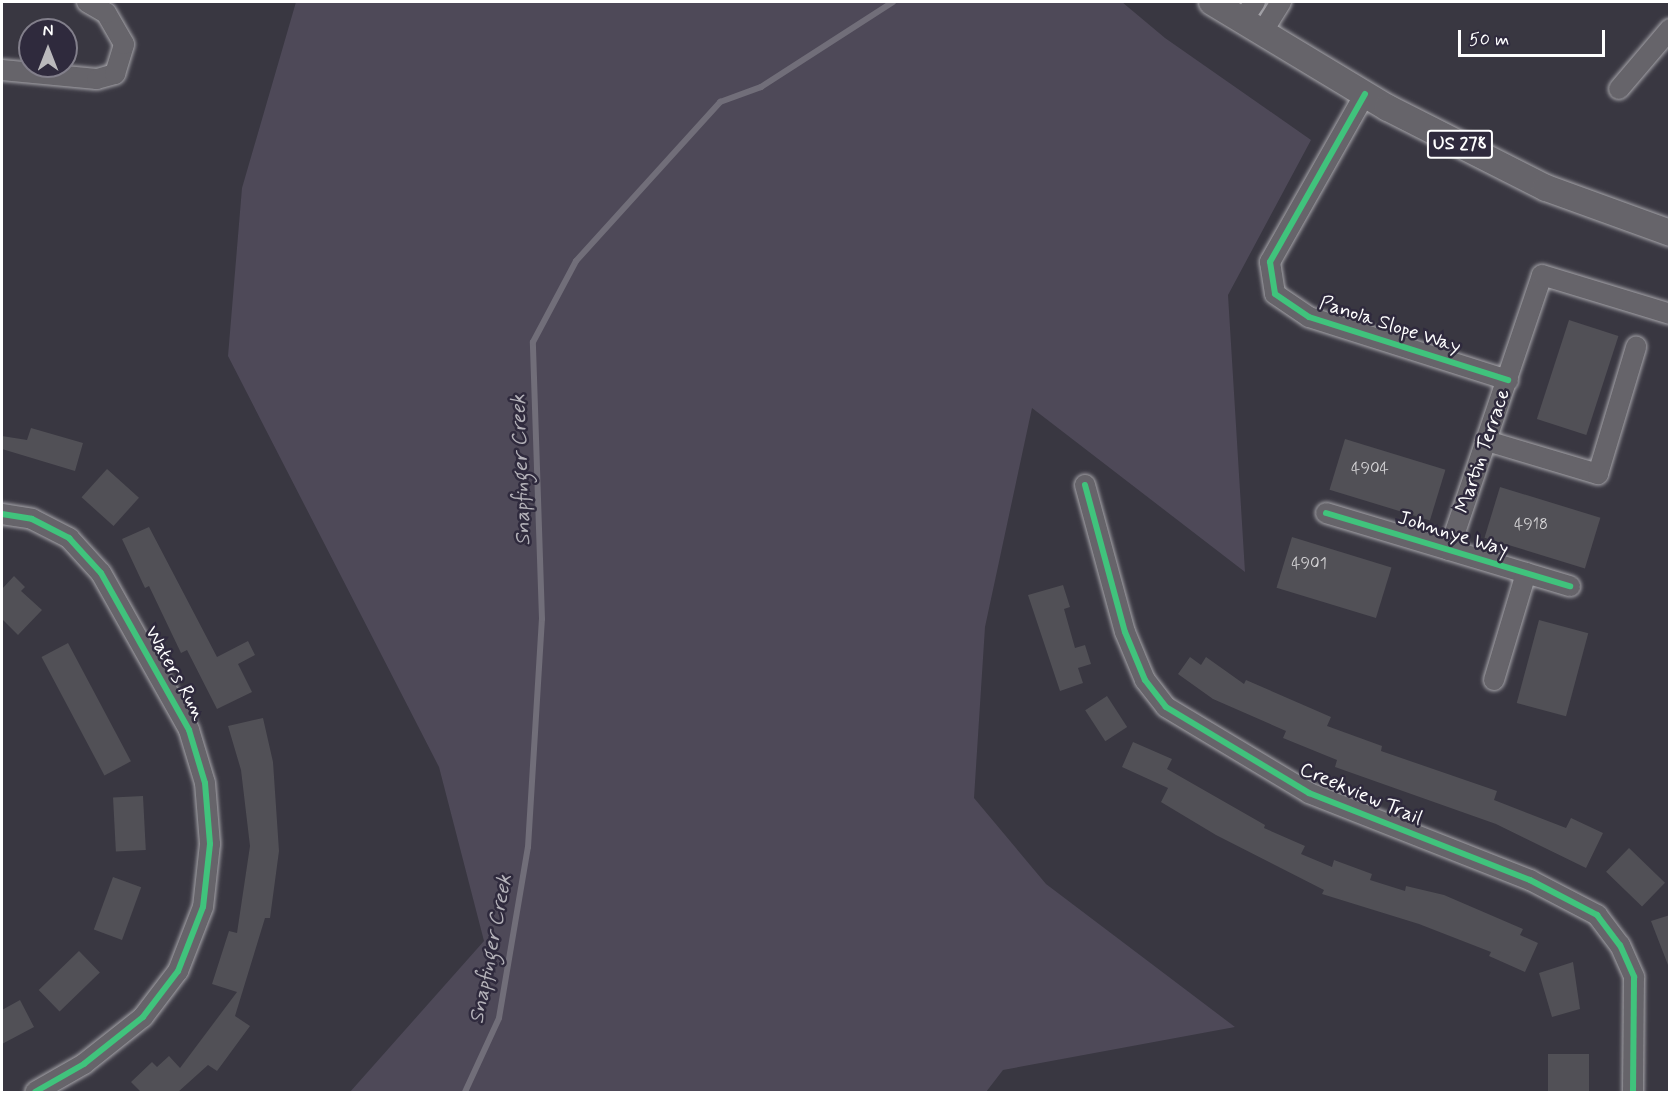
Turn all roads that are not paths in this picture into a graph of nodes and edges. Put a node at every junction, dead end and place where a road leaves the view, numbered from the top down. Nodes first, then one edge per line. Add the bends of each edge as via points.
1 (87, 2) edge
2 (1212, 2) edge
3 (1281, 2) edge
4 (1252, 19) edge
5 (1670, 29) edge
6 (2, 70) edge
7 (1619, 88) dead end
8 (1365, 94) junction
9 (1670, 233) edge
10 (1670, 314) edge
11 (1636, 347) dead end
12 (1508, 380) junction
13 (1487, 441) junction
14 (1085, 485) dead end
15 (1326, 513) dead end
16 (2, 514) edge
17 (1449, 550) junction
18 (1526, 573) junction
19 (1570, 586) dead end
20 (1494, 680) dead end
21 (35, 1092) edge
22 (1633, 1092) edge

1 - 6 street via 106,13 124,44 115,74 97,79
2 - 4 main road, US 278
3 - 4 street
4 - 8 main road, US 278
5 - 7 street
8 - 9 main road, US 278 via 1546,188
8 - 12 street, Panola Slope Way via 1270,262 1275,294 1309,317
10 - 12 street, Martin Terrace via 1542,274
11 - 13 street via 1599,474
12 - 13 street, Martin Terrace
13 - 17 street, Martin Terrace
14 - 22 street, Creekview Trail via 1125,632 1145,680 1166,707 1309,793 1530,880 1597,915 1620,945 1634,977
15 - 17 street, Johnnye Way
16 - 21 street, Waters Run via 32,519 69,538 101,573 189,730 205,783 210,844 203,907 178,971 143,1017 84,1064
17 - 18 street, Johnnye Way
18 - 19 street, Johnnye Way
18 - 20 street

